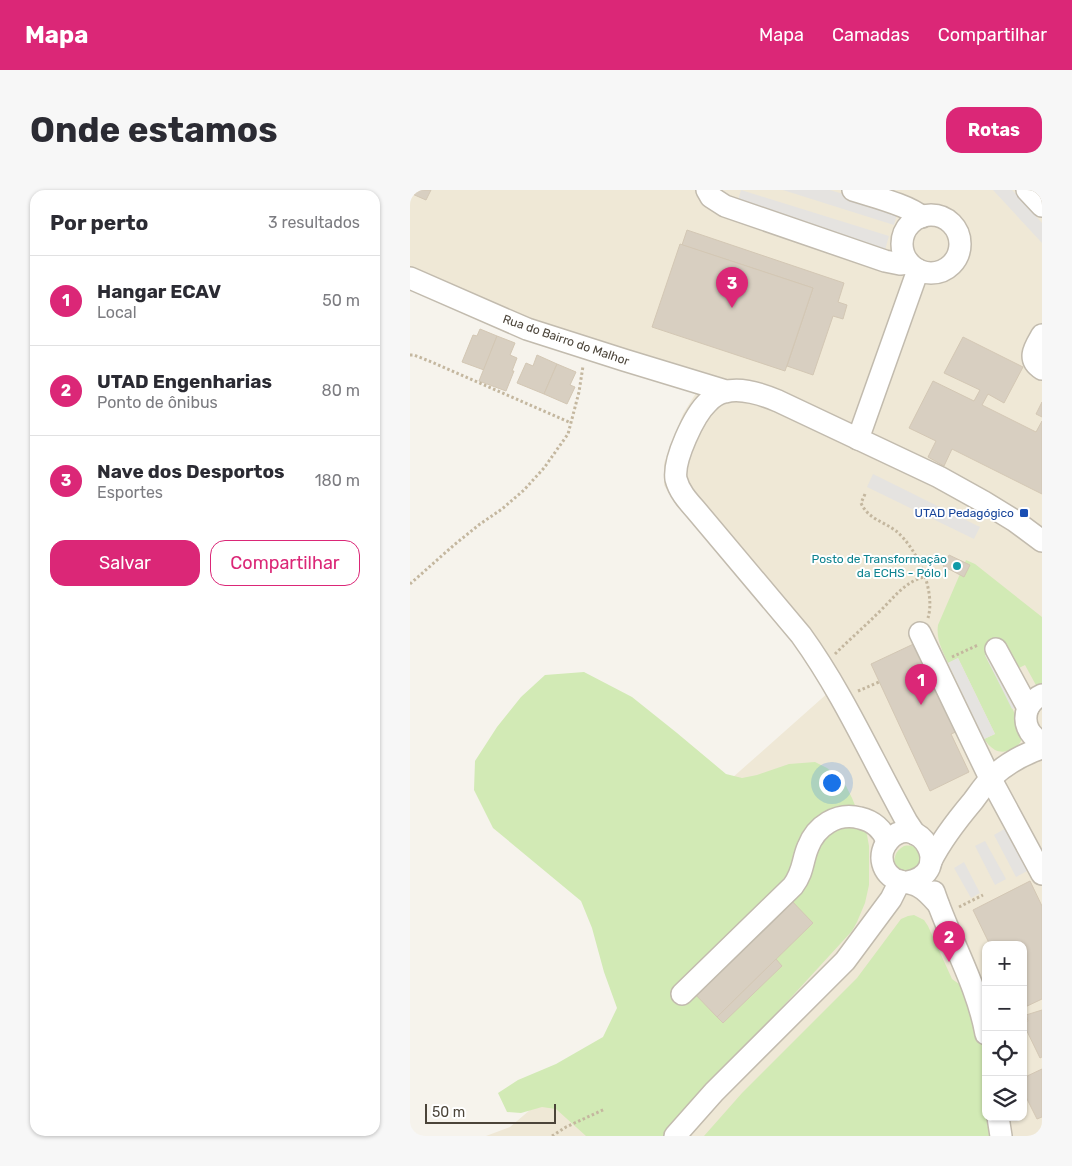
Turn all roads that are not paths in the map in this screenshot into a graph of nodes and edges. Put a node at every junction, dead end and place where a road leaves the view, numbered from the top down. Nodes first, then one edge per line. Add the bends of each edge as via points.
1 (707, 190) edge
2 (853, 190) edge
3 (1027, 190) edge
4 (1042, 206) edge
5 (922, 217) junction
6 (913, 267) junction
7 (410, 278) edge
8 (1042, 335) edge
9 (1042, 369) edge
10 (726, 391) junction
11 (858, 439) junction
12 (1042, 541) edge
13 (920, 632) road end
14 (990, 646) road end
15 (1032, 710) edge
16 (1042, 742) edge
17 (1033, 751) edge
18 (991, 778) junction
19 (897, 805) junction
20 (954, 824) junction
21 (919, 836) junction
22 (890, 839) junction
23 (930, 865) junction
24 (1042, 874) edge
25 (897, 878) junction
26 (945, 908) junction
27 (682, 994) dead end
28 (985, 1031) edge
29 (999, 1121) edge
30 (675, 1136) edge
31 (1001, 1136) edge

1 - 6 street via 725,206 885,261
2 - 5 street via 907,208
3 - 4 street
5 - 6 street via 913,221 903,237 904,255
5 - 6 street via 931,215 948,222 955,228 959,246 957,256 945,270 927,273
6 - 11 street
7 - 10 street, Rua do Bairro do Malhor via 527,329
8 - 9 street via 1033,357
10 - 11 street, Rua do Bairro do Malhor via 765,396
10 - 19 street via 708,402 693,423 676,468 680,489 801,635 845,704
11 - 12 street, Rua do Bairro do Malhor via 969,494
13 - 18 street
14 - 15 street
15 - 16 street via 1030,733
15 - 17 street via 1028,747
17 - 18 street
18 - 20 street
18 - 24 street
19 - 21 street
19 - 22 street via 897,828
20 - 21 street via 938,835
20 - 23 street
21 - 22 street via 908,832
21 - 23 street via 928,844
22 - 25 street via 883,848 882,864
22 - 27 street via 868,820 859,817 829,821 812,838 793,886
23 - 25 street via 916,880
23 - 26 street via 931,883
25 - 26 street via 923,889
25 - 30 street via 893,895 845,961 714,1092
26 - 28 street
29 - 31 street

